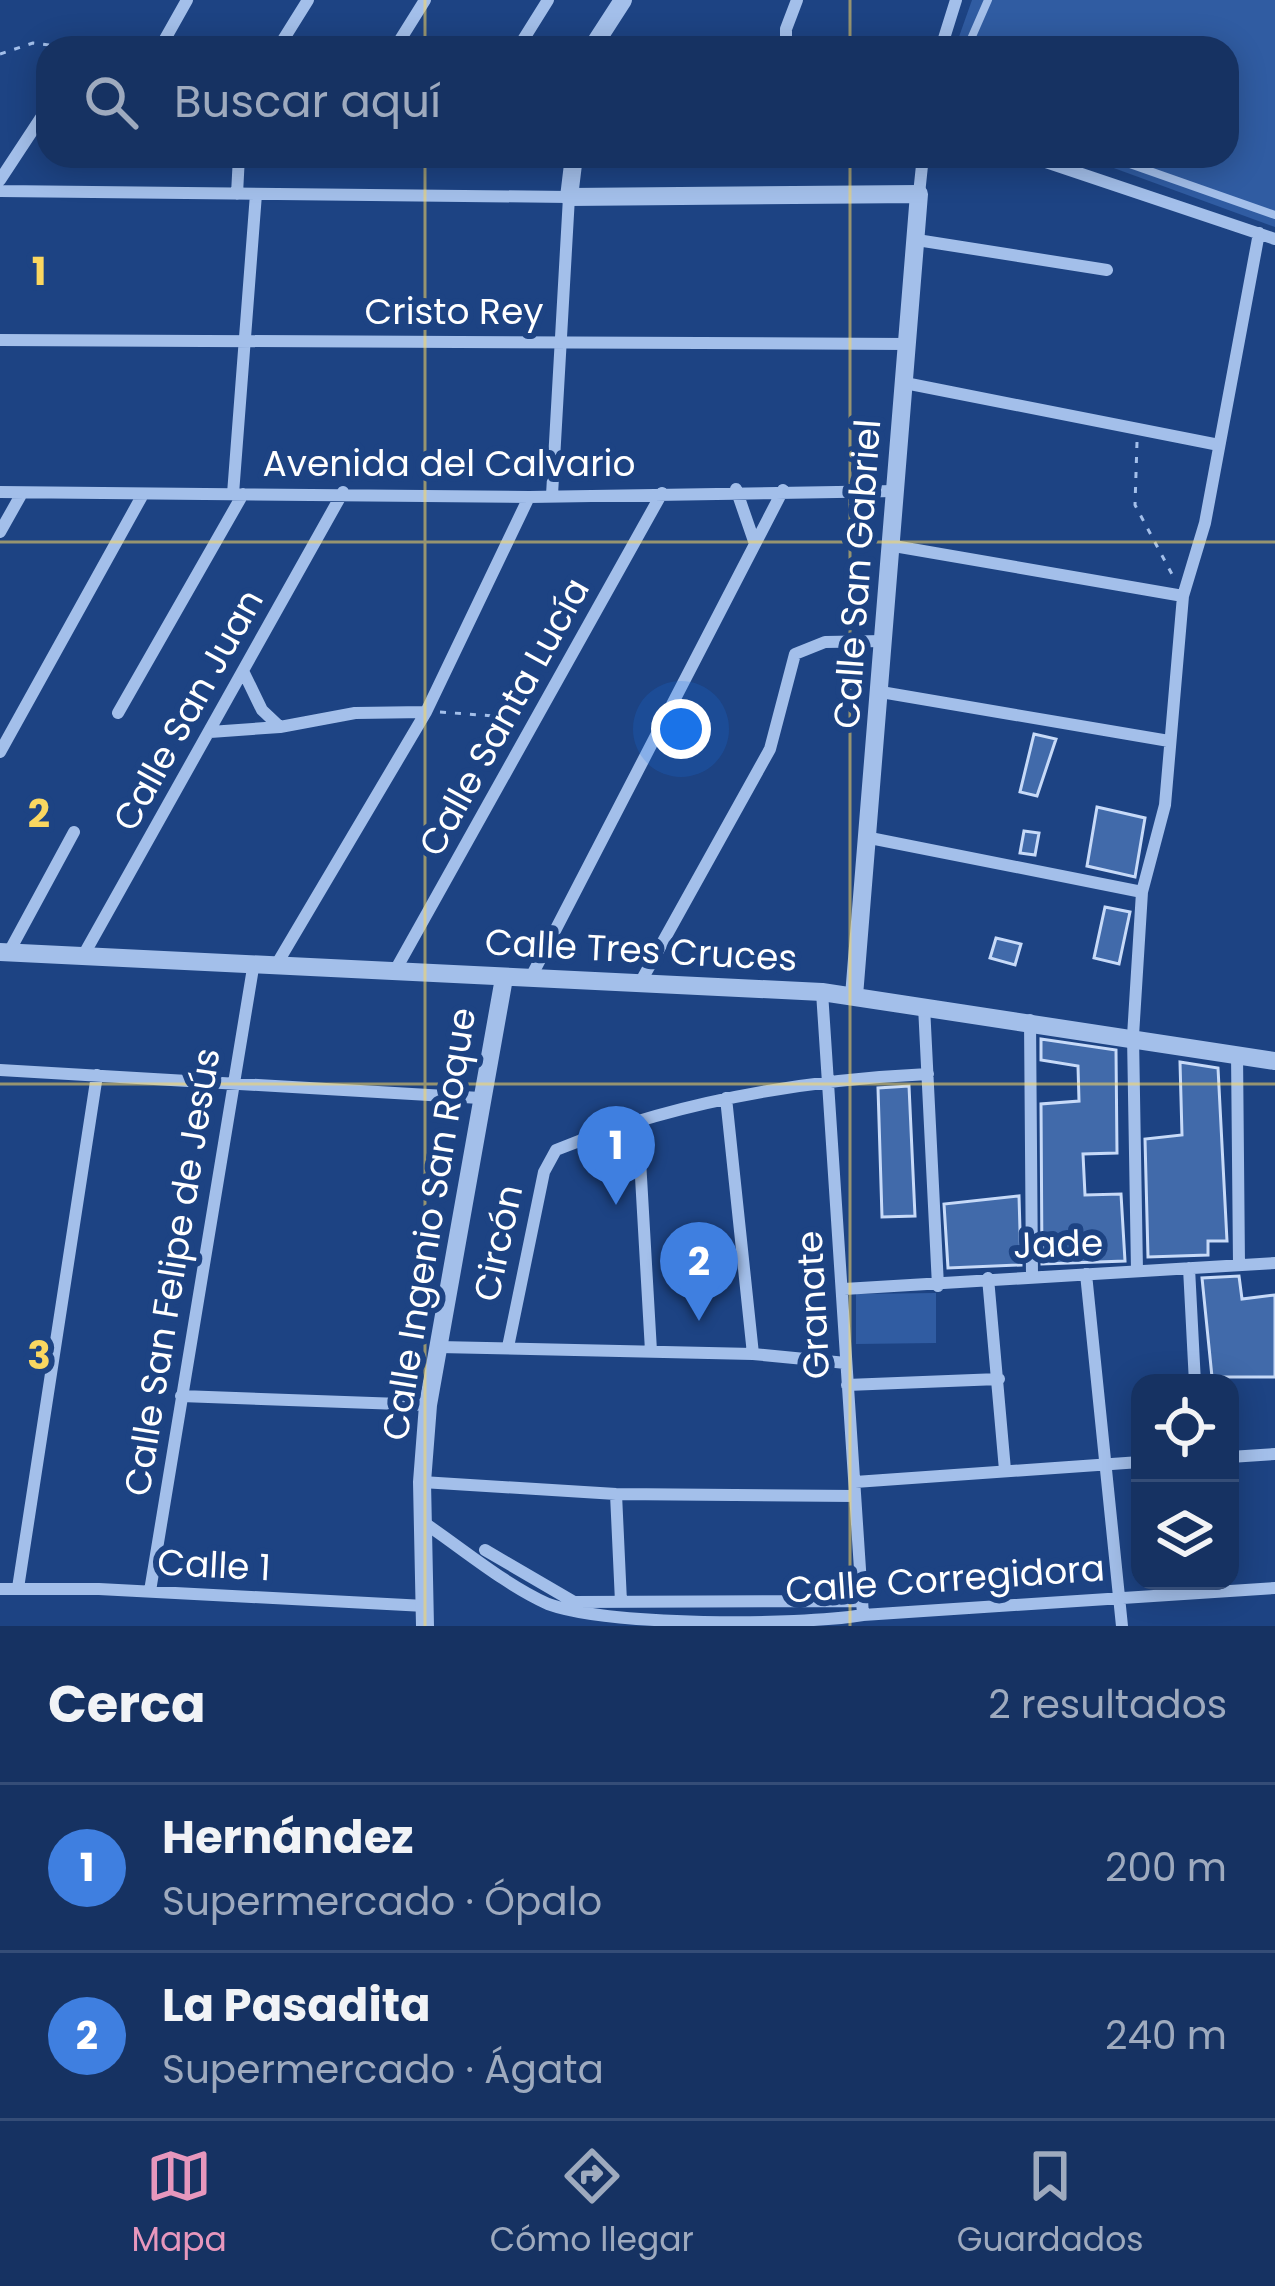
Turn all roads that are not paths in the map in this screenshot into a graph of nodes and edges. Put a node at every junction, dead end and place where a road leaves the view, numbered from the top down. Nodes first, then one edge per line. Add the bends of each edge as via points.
1 (187, 0) edge
2 (308, 0) edge
3 (425, 0) edge
4 (548, 0) edge
5 (623, 0) edge
6 (797, 0) edge
7 (956, 0) edge
8 (988, 0) edge
9 (167, 36) edge
10 (286, 36) edge
11 (402, 36) edge
12 (526, 36) edge
13 (600, 36) edge
14 (786, 36) edge
15 (945, 36) edge
16 (972, 36) edge
17 (36, 125) edge
18 (238, 168) edge
19 (573, 168) edge
20 (922, 168) edge
21 (1064, 168) edge
22 (1142, 168) edge
23 (0, 180) edge
24 (0, 190) edge
25 (237, 194) junction
26 (256, 194) junction
27 (919, 194) junction
28 (569, 197) junction
29 (1275, 214) edge
30 (1259, 233) junction
31 (1275, 239) edge
32 (916, 240) junction
33 (1107, 270) dead end
34 (243, 339) junction
35 (0, 340) edge
36 (562, 340) junction
37 (909, 344) junction
38 (905, 383) junction
39 (1219, 446) junction
40 (736, 489) junction
41 (783, 490) junction
42 (898, 491) junction
43 (343, 492) junction
44 (0, 493) edge
45 (22, 493) junction
46 (662, 493) junction
47 (238, 494) junction
48 (552, 495) junction
49 (142, 496) junction
50 (529, 497) junction
51 (0, 532) edge
52 (755, 544) junction
53 (894, 546) junction
54 (1183, 596) junction
55 (884, 641) junction
56 (244, 673) junction
57 (881, 692) junction
58 (426, 712) junction
59 (118, 713) dead end
60 (280, 727) junction
61 (210, 732) junction
62 (1169, 741) junction
63 (0, 752) edge
64 (74, 832) dead end
65 (870, 838) junction
66 (1142, 892) junction
67 (4, 952) edge
68 (83, 956) junction
69 (254, 962) junction
70 (278, 962) junction
71 (397, 969) junction
72 (504, 978) junction
73 (530, 979) junction
74 (640, 983) junction
75 (822, 992) junction
76 (854, 996) junction
77 (924, 1005) junction
78 (1030, 1020) junction
79 (1133, 1036) junction
80 (1237, 1053) junction
81 (1275, 1060) edge
82 (0, 1070) edge
83 (928, 1074) junction
84 (97, 1075) junction
85 (830, 1079) junction
86 (234, 1081) junction
87 (480, 1098) junction
88 (726, 1098) junction
89 (638, 1125) junction
90 (1275, 1263) edge
91 (1239, 1265) junction
92 (1189, 1268) junction
93 (1137, 1271) junction
94 (1086, 1274) junction
95 (1032, 1276) junction
96 (988, 1277) junction
97 (938, 1286) junction
98 (844, 1289) junction
99 (440, 1347) junction
100 (508, 1347) junction
101 (651, 1352) junction
102 (753, 1354) junction
103 (846, 1363) junction
104 (1195, 1374) edge
105 (999, 1379) junction
106 (847, 1385) junction
107 (181, 1396) junction
108 (428, 1405) junction
109 (1275, 1454) edge
110 (1239, 1456) edge
111 (1131, 1463) edge
112 (1105, 1464) junction
113 (1005, 1469) junction
114 (422, 1482) junction
115 (855, 1489) junction
116 (616, 1494) junction
117 (423, 1522) junction
118 (485, 1550) dead end
119 (18, 1588) junction
120 (1275, 1588) edge
121 (0, 1589) edge
122 (150, 1591) junction
123 (1120, 1596) junction
124 (621, 1602) junction
125 (862, 1608) junction
126 (425, 1616) edge
127 (619, 1624) edge
128 (821, 1624) edge
129 (1122, 1626) edge

1 - 9 street
2 - 10 street
3 - 11 street
4 - 12 street
5 - 13 street
6 - 14 street
7 - 15 street
8 - 16 lane
17 - 23 street
18 - 25 street
19 - 28 street
20 - 27 street, Calle San Gabriel
21 - 30 street
22 - 29 lane
24 - 25 street
25 - 26 street
26 - 28 street
26 - 34 street
27 - 28 street
27 - 32 street, Calle San Gabriel
28 - 36 street
30 - 31 street
30 - 39 street
32 - 33 street
32 - 37 street, Calle San Gabriel
34 - 35 street, Cristo Rey
34 - 36 street, Cristo Rey
34 - 47 street
36 - 37 street, Cristo Rey
36 - 48 street
37 - 38 street, Calle San Gabriel
38 - 39 street
38 - 42 street, Calle San Gabriel
39 - 54 street
40 - 41 street, Avenida del Calvario
40 - 46 street, Avenida del Calvario
40 - 52 street
41 - 42 street, Avenida del Calvario
41 - 52 street
42 - 53 street, Calle San Gabriel
43 - 47 street, Avenida del Calvario
43 - 50 street, Avenida del Calvario
43 - 56 street, Calle San Juan
44 - 45 street, Avenida del Calvario
45 - 49 street, Avenida del Calvario
45 - 51 street
46 - 48 street, Avenida del Calvario
46 - 71 street, Calle Santa Lucía
47 - 49 street, Avenida del Calvario
47 - 59 street
48 - 50 street, Avenida del Calvario
49 - 63 street
50 - 58 street, Calle Santa Lucía
52 - 73 street
53 - 54 street
53 - 55 street, Calle San Gabriel
54 - 62 street
55 - 57 street, Calle San Gabriel
55 - 74 street via 824,643 795,654 770,748
56 - 60 street
56 - 61 street, Calle San Juan
57 - 62 street
57 - 65 street, Calle San Gabriel
58 - 60 street via 355,713
58 - 70 street, Calle Santa Lucía
60 - 61 street
61 - 68 street, Calle San Juan
62 - 66 street via 1165,805
64 - 67 street
65 - 66 street
65 - 76 street, Calle San Gabriel
66 - 79 street
67 - 68 street, Calle Tres Cruces
68 - 69 street, Calle Tres Cruces
69 - 70 street, Calle Tres Cruces
69 - 86 street, Calle San Felipe de Jesús
70 - 71 street, Calle Tres Cruces
71 - 72 street, Calle Tres Cruces
72 - 73 street, Calle Tres Cruces
72 - 87 street, Calle Ingenio San Roque
73 - 74 street, Calle Tres Cruces
74 - 75 street, Calle Tres Cruces
75 - 76 street, Calle Tres Cruces
75 - 85 street, Granate
76 - 77 street, Calle Tres Cruces
77 - 78 street, Calle Tres Cruces
77 - 83 street
78 - 79 street, Calle Tres Cruces
78 - 95 street
79 - 80 street, Calle Tres Cruces
79 - 93 street
80 - 81 street, Calle Tres Cruces
80 - 91 street
82 - 84 street
83 - 85 street, Circón
83 - 97 street
84 - 86 street
84 - 119 street
85 - 88 street, Circón
85 - 98 street, Granate
86 - 87 street
86 - 107 street, Calle San Felipe de Jesús
87 - 99 street, Calle Ingenio San Roque
88 - 89 street, Circón
88 - 102 street
89 - 100 street, Circón via 550,1157
89 - 101 street
90 - 91 street, Jade
91 - 92 street, Jade
92 - 93 street, Jade
92 - 104 street
93 - 94 street, Jade
94 - 95 street, Jade
94 - 112 street
95 - 96 street, Jade
96 - 97 street, Jade
96 - 105 street
97 - 98 street, Jade
98 - 103 street, Granate
99 - 100 street
99 - 108 street, Calle Ingenio San Roque
100 - 101 street
101 - 102 street
102 - 103 street
103 - 106 street, Granate
105 - 106 street
105 - 113 street
106 - 115 street, Granate
107 - 108 street
107 - 122 street, Calle San Felipe de Jesús
108 - 114 street, Calle Ingenio San Roque
109 - 110 street
111 - 112 street
112 - 113 street
112 - 123 street
113 - 115 street
114 - 116 street
114 - 117 street, Calle Ingenio San Roque
115 - 116 street
115 - 125 street, Granate
116 - 124 street
117 - 126 street, Calle Ingenio San Roque
117 - 127 street, Calle Corregidora via 544,1602
118 - 124 street via 570,1601
119 - 121 street, Calle 1
119 - 122 street, Calle 1
120 - 123 street, Calle Corregidora
122 - 126 street, Calle 1
123 - 125 street, Calle Corregidora
123 - 129 street
124 - 125 street
125 - 128 street, Calle Corregidora
127 - 128 street, Calle Corregidora

